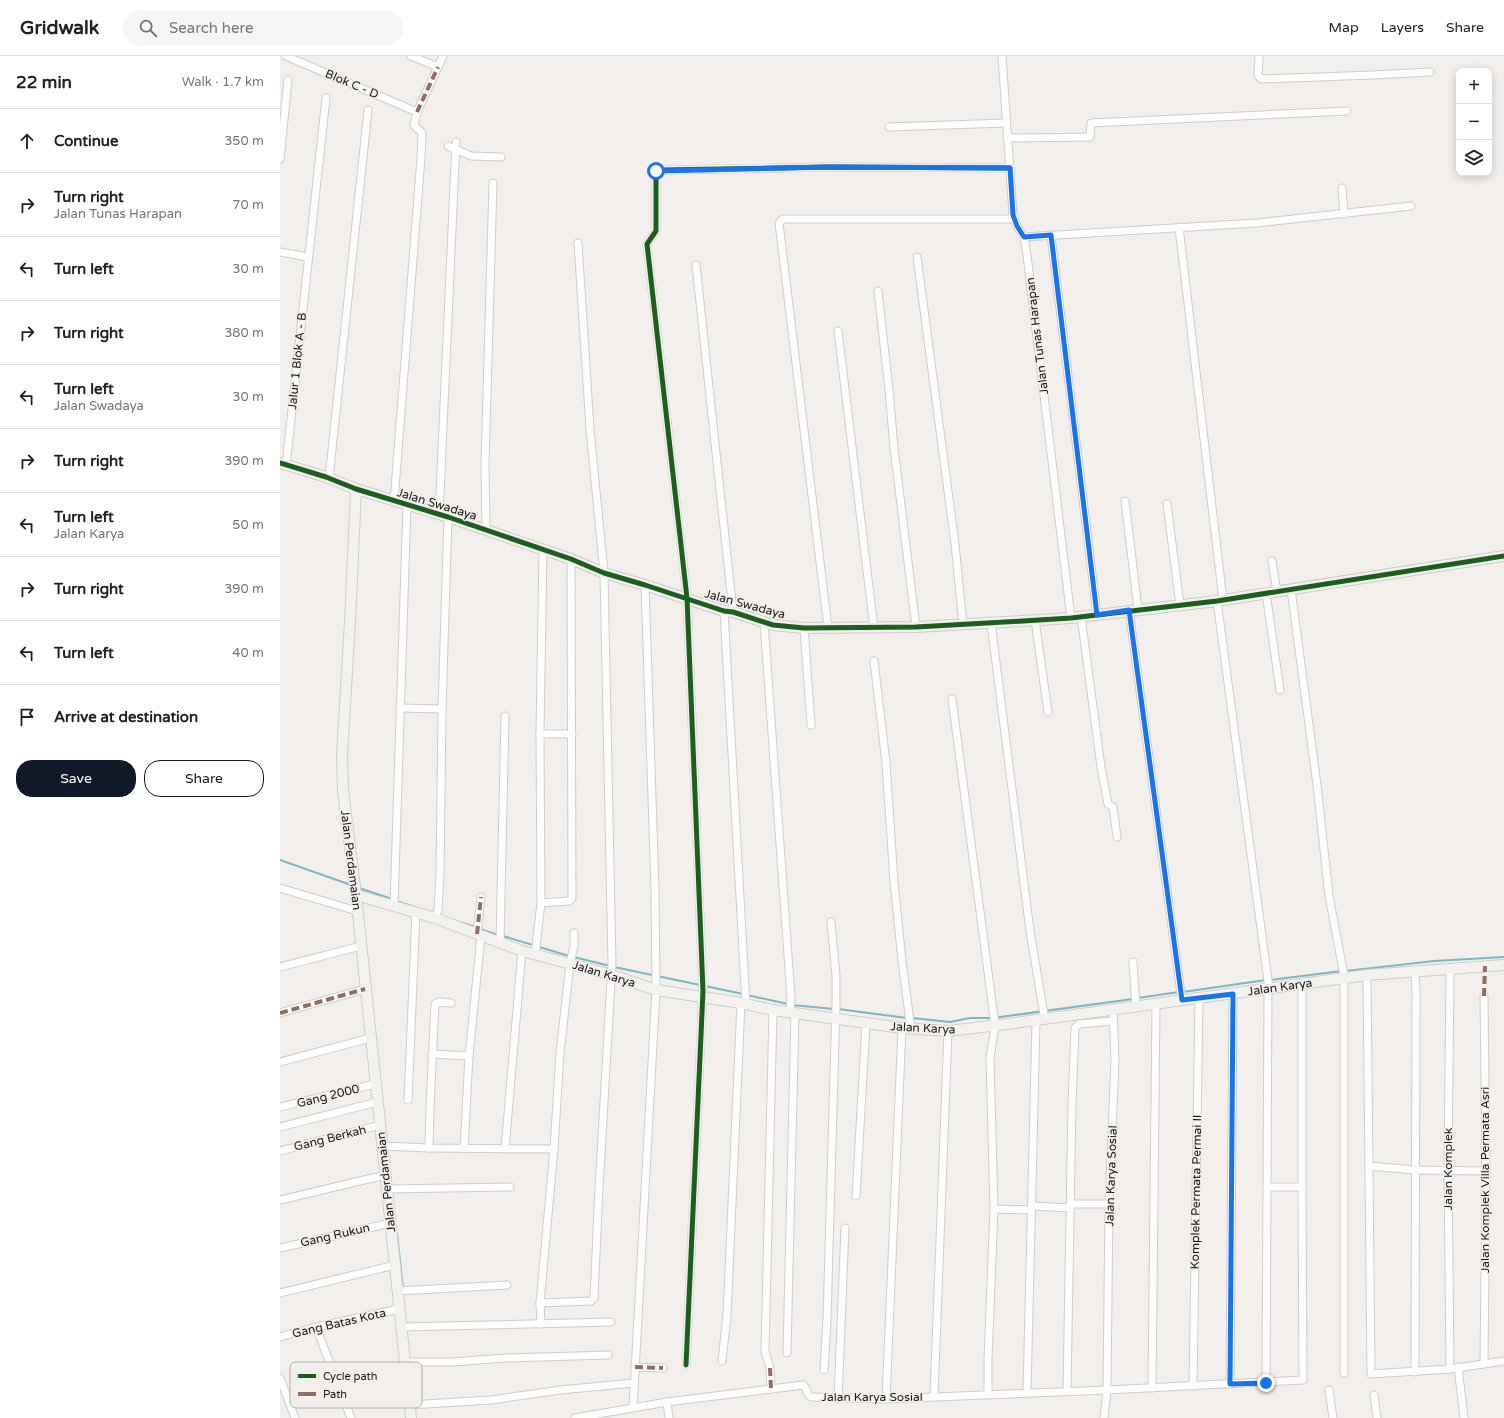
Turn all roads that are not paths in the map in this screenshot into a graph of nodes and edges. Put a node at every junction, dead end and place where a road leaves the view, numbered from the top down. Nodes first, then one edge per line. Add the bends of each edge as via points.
1 (286, 56) edge
2 (411, 56) edge
3 (443, 56) edge
4 (1002, 56) edge
5 (1259, 56) edge
6 (438, 67) junction
7 (1430, 72) dead end
8 (288, 80) dead end
9 (326, 98) dead end
10 (368, 110) dead end
11 (1347, 111) dead end
12 (417, 112) junction
13 (1006, 123) junction
14 (889, 127) dead end
15 (1007, 138) junction
16 (456, 142) dead end
17 (448, 146) dead end
18 (456, 151) junction
19 (501, 157) dead end
20 (280, 159) edge
21 (1010, 168) junction
22 (493, 183) dead end
23 (1342, 188) dead end
24 (1411, 206) dead end
25 (1344, 214) junction
26 (1014, 219) junction
27 (1179, 227) junction
28 (1051, 235) junction
29 (1024, 237) junction
30 (578, 243) dead end
31 (280, 252) edge
32 (308, 257) junction
33 (917, 258) dead end
34 (696, 265) dead end
35 (878, 290) dead end
36 (838, 331) dead end
37 (283, 464) edge
38 (329, 478) junction
39 (356, 489) junction
40 (394, 501) junction
41 (1125, 501) dead end
42 (1167, 504) dead end
43 (407, 506) junction
44 (443, 516) junction
45 (486, 530) junction
46 (543, 550) junction
47 (1504, 556) edge
48 (571, 559) junction
49 (1272, 561) dead end
50 (604, 574) junction
51 (645, 585) junction
52 (1291, 589) junction
53 (1277, 592) junction
54 (1266, 593) junction
55 (687, 598) junction
56 (1220, 600) junction
57 (1180, 605) junction
58 (1134, 610) junction
59 (729, 612) junction
60 (1097, 615) junction
61 (1081, 616) junction
62 (1071, 618) junction
63 (1035, 620) junction
64 (764, 622) junction
65 (991, 623) junction
66 (963, 624) junction
67 (916, 627) junction
68 (804, 628) junction
69 (828, 628) junction
70 (874, 628) junction
71 (874, 660) dead end
72 (1280, 690) dead end
73 (952, 699) dead end
74 (400, 708) junction
75 (442, 709) junction
76 (1048, 712) dead end
77 (504, 716) dead end
78 (811, 725) dead end
79 (540, 734) junction
80 (572, 734) junction
81 (1117, 837) dead end
82 (280, 888) edge
83 (357, 893) junction
84 (481, 897) dead end
85 (395, 901) junction
86 (541, 903) junction
87 (357, 911) junction
88 (416, 912) junction
89 (436, 914) junction
90 (830, 922) dead end
91 (574, 933) dead end
92 (479, 935) junction
93 (500, 938) junction
94 (361, 946) junction
95 (522, 951) junction
96 (536, 953) junction
97 (572, 959) junction
98 (1133, 962) dead end
99 (1504, 965) edge
100 (280, 967) edge
101 (1450, 969) junction
102 (612, 970) junction
103 (1415, 971) junction
104 (1367, 975) junction
105 (1344, 977) junction
106 (1302, 984) junction
107 (656, 986) junction
108 (1269, 987) junction
109 (365, 990) junction
110 (703, 994) junction
111 (1233, 994) junction
112 (1484, 996) dead end
113 (1182, 999) junction
114 (1199, 999) junction
115 (744, 1002) junction
116 (451, 1003) dead end
117 (1136, 1003) junction
118 (1156, 1004) junction
119 (773, 1010) junction
120 (1113, 1010) junction
121 (792, 1011) junction
122 (280, 1013) edge
123 (835, 1016) junction
124 (1041, 1018) junction
125 (994, 1020) junction
126 (1113, 1021) junction
127 (866, 1024) junction
128 (908, 1028) junction
129 (948, 1031) junction
130 (370, 1038) junction
131 (432, 1054) junction
132 (469, 1056) junction
133 (280, 1062) edge
134 (375, 1084) junction
135 (408, 1100) dead end
136 (377, 1102) junction
137 (280, 1108) edge
138 (380, 1125) junction
139 (280, 1128) edge
140 (382, 1146) junction
141 (430, 1148) junction
142 (464, 1148) junction
143 (505, 1149) junction
144 (554, 1149) junction
145 (280, 1150) edge
146 (1369, 1166) junction
147 (1415, 1170) junction
148 (1448, 1170) junction
149 (1486, 1171) junction
150 (385, 1175) junction
151 (510, 1187) dead end
152 (1266, 1187) junction
153 (1302, 1187) junction
154 (387, 1189) junction
155 (856, 1196) dead end
156 (280, 1200) edge
157 (1109, 1204) junction
158 (1070, 1206) junction
159 (1031, 1208) junction
160 (994, 1209) junction
161 (391, 1222) junction
162 (845, 1228) dead end
163 (280, 1248) edge
164 (395, 1265) junction
165 (507, 1285) dead end
166 (398, 1291) junction
167 (280, 1293) edge
168 (540, 1303) junction
169 (399, 1310) junction
170 (611, 1322) dead end
171 (541, 1324) junction
172 (316, 1327) junction
173 (401, 1327) junction
174 (280, 1337) edge
175 (787, 1353) dead end
176 (608, 1355) dead end
177 (722, 1361) dead end
178 (1504, 1361) edge
179 (330, 1362) edge
180 (408, 1362) joint
181 (1484, 1364) junction
182 (686, 1365) dead end
183 (636, 1367) junction
184 (1458, 1367) junction
185 (663, 1368) dead end
186 (1450, 1369) junction
187 (824, 1370) dead end
188 (1415, 1372) junction
189 (1344, 1373) dead end
190 (280, 1378) edge
191 (634, 1383) junction
192 (1266, 1383) junction
193 (1230, 1384) junction
194 (1193, 1386) junction
195 (1152, 1388) junction
196 (771, 1389) junction
197 (1107, 1390) junction
198 (1329, 1390) dead end
199 (1067, 1391) junction
200 (1027, 1392) junction
201 (988, 1394) junction
202 (1374, 1395) dead end
203 (934, 1396) junction
204 (838, 1398) junction
205 (886, 1399) junction
206 (667, 1402) junction
207 (422, 1404) edge
208 (290, 1405) edge
209 (291, 1408) edge
210 (348, 1408) edge
211 (410, 1408) edge
212 (633, 1408) junction
213 (295, 1418) edge
214 (352, 1418) edge
215 (411, 1418) edge
216 (575, 1418) edge
217 (669, 1418) edge
218 (1104, 1418) edge
219 (1333, 1418) edge
220 (1377, 1418) edge
221 (1464, 1418) edge

1 - 12 street, Blok C - D
2 - 6 street
3 - 6 street
4 - 13 street, Jalan Tunas Harapan
5 - 7 street via 1260,79
6 - 12 street
8 - 20 street
9 - 32 street, Jalur 1 Blok A - B
10 - 38 street
11 - 15 street via 1091,123 1090,137
12 - 40 street via 414,125 422,133 422,158
13 - 14 street
13 - 15 street, Jalan Tunas Harapan
15 - 21 street, Jalan Tunas Harapan
16 - 18 street
17 - 18 street
18 - 19 street via 471,156
18 - 44 street
21 - 26 street, Jalan Tunas Harapan
21 - 55 street via 829,167 657,170 656,231 647,244
22 - 45 street via 485,464
23 - 25 street
24 - 25 street
25 - 27 street via 1257,223
26 - 29 street, Jalan Tunas Harapan
26 - 69 street via 783,219 778,223
27 - 28 street
27 - 56 street
28 - 29 street
28 - 60 street
29 - 62 street, Jalan Tunas Harapan
30 - 50 street via 590,430
31 - 32 street
32 - 37 street, Jalur 1 Blok A - B
33 - 66 street via 955,544
34 - 59 street
35 - 67 street
36 - 70 street
37 - 38 street
38 - 39 street
39 - 40 street, Jalan Swadaya
39 - 83 street, Jalan Perdamaian via 342,754 344,805
40 - 43 street, Jalan Swadaya
41 - 58 street
42 - 57 street
43 - 44 street, Jalan Swadaya
43 - 74 street
44 - 45 street, Jalan Swadaya
44 - 75 street
45 - 46 street, Jalan Swadaya
46 - 48 street, Jalan Swadaya
46 - 79 street
47 - 52 street, Jalan Swadaya
48 - 50 street, Jalan Swadaya
48 - 80 street
49 - 53 street
50 - 51 street, Jalan Swadaya
50 - 102 street
51 - 55 street, Jalan Swadaya
51 - 107 street
52 - 53 street, Jalan Swadaya
52 - 105 street via 1329,896
53 - 54 street, Jalan Swadaya
54 - 56 street, Jalan Swadaya
54 - 72 street
55 - 59 street, Jalan Swadaya
55 - 110 street
56 - 57 street, Jalan Swadaya
56 - 108 street
57 - 58 street, Jalan Swadaya
58 - 60 street, Jalan Swadaya
58 - 113 street
59 - 64 street, Jalan Swadaya
59 - 115 street
60 - 61 street, Jalan Swadaya
61 - 62 street, Jalan Swadaya
61 - 81 street via 1101,768 1108,804 1113,806
62 - 63 street, Jalan Swadaya
63 - 65 street, Jalan Swadaya
63 - 76 street
64 - 68 street, Jalan Swadaya
64 - 121 street
65 - 66 street, Jalan Swadaya
65 - 124 street via 1023,880 1042,1006
66 - 67 street, Jalan Swadaya
67 - 70 street, Jalan Swadaya
68 - 69 street, Jalan Swadaya
68 - 78 street
69 - 70 street, Jalan Swadaya
71 - 128 street via 886,763
73 - 125 street
74 - 75 street
74 - 85 street
75 - 89 street via 440,870
77 - 93 street
79 - 80 street
79 - 86 street
80 - 86 street via 572,898 569,901
82 - 87 street
83 - 85 street, Jalan Karya
83 - 87 street, Jalan Perdamaian
84 - 92 street
85 - 88 street, Jalan Karya
86 - 96 street
87 - 94 street, Jalan Perdamaian
88 - 89 street, Jalan Karya
88 - 135 street
89 - 92 street, Jalan Karya
90 - 123 street via 836,976
91 - 97 street
92 - 93 street, Jalan Karya
92 - 132 street
93 - 95 street, Jalan Karya
94 - 100 street
94 - 109 street, Jalan Perdamaian
95 - 96 street, Jalan Karya
95 - 143 street
96 - 97 street, Jalan Karya
97 - 102 street, Jalan Karya
97 - 144 street via 560,1053
98 - 117 street
99 - 101 street, Jalan Karya
101 - 103 street, Jalan Karya
101 - 148 street, Jalan Komplek
102 - 107 street, Jalan Karya
102 - 168 street via 594,1298 591,1301
103 - 104 street, Jalan Karya
103 - 147 street
104 - 105 street, Jalan Karya
104 - 146 street
105 - 106 street, Jalan Karya
105 - 189 street
106 - 108 street, Jalan Karya
106 - 153 street
107 - 110 street, Jalan Karya
107 - 183 street
108 - 111 street, Jalan Karya
108 - 152 street
109 - 122 street
109 - 130 street, Jalan Perdamaian
110 - 115 street, Jalan Karya
110 - 182 street
111 - 114 street, Jalan Karya
111 - 193 street
112 - 149 street, Jalan Komplek Villa Permata Asri
113 - 114 street, Jalan Karya
113 - 118 street, Jalan Karya
114 - 194 street, Komplek Permata Permai II
115 - 119 street, Jalan Karya
115 - 177 street via 727,1315
116 - 131 street via 435,1004
117 - 118 street, Jalan Karya
117 - 120 street, Jalan Karya
118 - 195 street
119 - 121 street, Jalan Karya
119 - 196 street via 765,1352 770,1368
120 - 124 street, Jalan Karya
120 - 126 street, Jalan Karya Sosial
121 - 123 street, Jalan Karya
121 - 175 street
123 - 127 street, Jalan Karya
123 - 187 street
124 - 125 street, Jalan Karya
124 - 159 street
125 - 129 street, Jalan Karya
125 - 160 street via 990,1058
126 - 157 street, Jalan Karya Sosial via 1115,1060
126 - 158 street via 1080,1024 1075,1028
127 - 128 street, Jalan Karya
127 - 155 street
128 - 129 street, Jalan Karya
128 - 205 street
129 - 203 street
130 - 133 street
130 - 134 street, Jalan Perdamaian
131 - 132 street
131 - 141 street
132 - 142 street
134 - 136 street, Jalan Perdamaian
134 - 137 street, Gang 2000
136 - 138 street, Jalan Perdamaian
136 - 139 street
138 - 140 street, Jalan Perdamaian
138 - 145 street, Gang Berkah
140 - 141 street
140 - 150 street, Jalan Perdamaian
141 - 142 street
142 - 143 street
143 - 144 street
144 - 168 street
146 - 147 street
146 - 188 street via 1371,1374
147 - 148 street
147 - 188 street
148 - 149 street
148 - 186 street, Jalan Komplek
149 - 181 street, Jalan Komplek Villa Permata Asri
150 - 154 street, Jalan Perdamaian
150 - 156 street
151 - 154 street
152 - 153 street
152 - 192 street
153 - 192 street via 1303,1380
154 - 161 street, Jalan Perdamaian
157 - 158 street
157 - 197 street, Jalan Karya Sosial
158 - 159 street
158 - 199 street
159 - 160 street
159 - 200 street
160 - 201 street
161 - 163 street, Gang Rukun
161 - 164 street, Jalan Perdamaian
162 - 204 street
164 - 166 street, Jalan Perdamaian
164 - 167 street
165 - 166 street
166 - 169 street, Jalan Perdamaian
168 - 171 street
169 - 172 street, Gang Batas Kota
169 - 173 street, Jalan Perdamaian
170 - 171 street
171 - 173 street
172 - 174 street, Gang Batas Kota
172 - 179 street
173 - 180 street, Jalan Perdamaian
176 - 180 street
178 - 181 street
181 - 184 street
183 - 185 street
183 - 191 street
184 - 186 street
184 - 221 street
186 - 188 street
190 - 208 street
191 - 207 street via 491,1400
191 - 212 street
192 - 193 street
193 - 194 street
194 - 195 street
195 - 197 street
196 - 204 street, Jalan Karya Sosial via 803,1385 811,1397
196 - 206 street, Jalan Karya Sosial
197 - 199 street, Jalan Karya Sosial
197 - 218 street, Jalan Karya Sosial
198 - 219 street
199 - 200 street, Jalan Karya Sosial
200 - 201 street, Jalan Karya Sosial
201 - 203 street, Jalan Karya Sosial
202 - 220 street
203 - 205 street, Jalan Karya Sosial
204 - 205 street, Jalan Karya Sosial
206 - 212 street, Jalan Karya Sosial
206 - 217 street
209 - 213 street
210 - 214 street
211 - 215 street, Jalan Perdamaian
212 - 216 street, Jalan Karya Sosial

